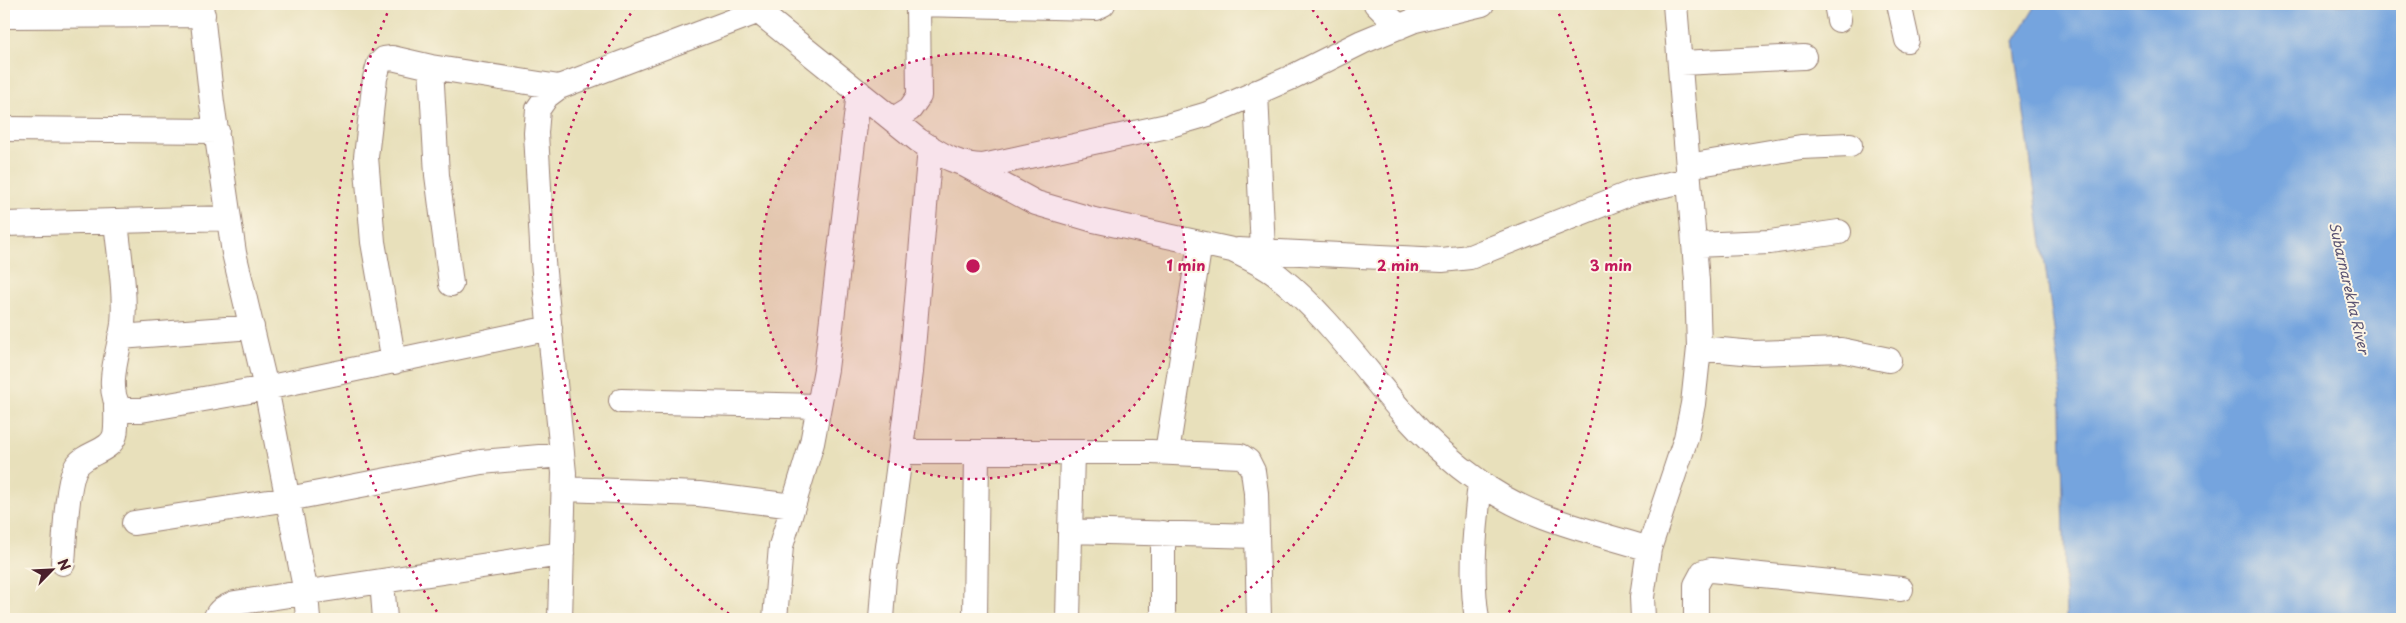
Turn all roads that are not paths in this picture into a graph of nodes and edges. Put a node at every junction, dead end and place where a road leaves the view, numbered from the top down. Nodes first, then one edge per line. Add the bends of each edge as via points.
1 (1103, 4) edge
2 (1376, 4) edge
3 (1482, 4) edge
4 (1676, 4) edge
5 (1899, 4) edge
6 (754, 8) edge
7 (202, 9) edge
8 (4, 16) edge
9 (1399, 27) junction
10 (1907, 40) dead end
11 (1804, 57) dead end
12 (1681, 64) junction
13 (431, 68) junction
14 (560, 87) junction
15 (859, 92) junction
16 (1256, 92) junction
17 (894, 120) junction
18 (4, 129) edge
19 (217, 131) junction
20 (1850, 145) dead end
21 (930, 147) junction
22 (965, 166) junction
23 (1689, 173) junction
24 (229, 218) junction
25 (116, 221) junction
26 (4, 224) edge
27 (1839, 232) dead end
28 (1200, 243) junction
29 (1694, 245) junction
30 (1232, 250) junction
31 (1263, 251) junction
32 (450, 284) dead end
33 (252, 327) junction
34 (550, 328) junction
35 (120, 338) junction
36 (1700, 348) junction
37 (1889, 360) dead end
38 (394, 362) junction
39 (266, 388) junction
40 (621, 401) dead end
41 (116, 404) junction
42 (819, 406) junction
43 (901, 452) junction
44 (977, 452) junction
45 (1072, 452) junction
46 (1167, 452) junction
47 (562, 454) junction
48 (1480, 483) junction
49 (564, 489) junction
50 (288, 499) junction
51 (793, 506) junction
52 (134, 523) dead end
53 (1070, 531) junction
54 (1163, 534) junction
55 (1257, 536) junction
56 (1649, 549) junction
57 (562, 554) junction
58 (63, 563) dead end
59 (382, 582) junction
60 (1901, 589) dead end
61 (306, 593) junction
62 (215, 619) edge
63 (308, 619) edge
64 (385, 619) edge
65 (560, 619) edge
66 (775, 619) edge
67 (881, 619) edge
68 (975, 619) edge
69 (1068, 619) edge
70 (1163, 619) edge
71 (1259, 619) edge
72 (1477, 619) edge
73 (1643, 619) edge
74 (1696, 619) edge

1 - 17 street via 1095,8 918,4 919,96
2 - 9 street
3 - 9 street
4 - 12 street
5 - 10 street
6 - 14 street
6 - 15 street
7 - 8 street
7 - 19 street
9 - 16 street
11 - 12 street
12 - 23 street
13 - 14 street
13 - 32 street via 437,175
13 - 38 street via 384,59 375,78 366,157 373,242
14 - 34 street via 546,96 538,109 536,133
15 - 17 street
15 - 42 street
16 - 22 street via 1208,114 1167,126 983,166
16 - 31 street
17 - 21 street
18 - 19 street
19 - 24 street
20 - 23 street via 1792,149
21 - 22 street
21 - 43 street
22 - 28 street via 1036,203 1094,220
23 - 29 street
23 - 31 street via 1470,257 1442,260
24 - 25 street
24 - 33 street
25 - 26 street
25 - 35 street via 124,307
27 - 29 street via 1770,242
28 - 30 street
28 - 46 street
29 - 36 street
30 - 31 street
30 - 48 street via 1276,274 1308,301 1404,414 1435,446
33 - 35 street
33 - 39 street
34 - 38 street
34 - 47 street
35 - 41 street via 113,390
36 - 37 street via 1754,353 1840,350
36 - 56 street via 1686,438
38 - 39 street
39 - 41 street via 141,410 121,410
39 - 50 street
40 - 42 street
41 - 58 street via 112,441 84,458 76,467
42 - 51 street via 812,443
43 - 44 street
43 - 67 street
44 - 45 street
44 - 68 street
45 - 46 street
45 - 53 street
46 - 55 street via 1229,454 1248,461 1256,493
47 - 49 street
47 - 50 street via 481,462
48 - 56 street via 1534,512
48 - 72 street via 1474,538 1473,592
49 - 51 street via 699,494
49 - 57 street
50 - 52 street
50 - 61 street
51 - 66 street via 782,546
53 - 54 street
53 - 69 street
54 - 55 street
54 - 70 street
55 - 71 street
56 - 73 street via 1642,597
57 - 59 street
57 - 65 street
59 - 61 street
59 - 64 street
60 - 74 street via 1711,570 1703,572 1696,585
61 - 62 street via 224,607
61 - 63 street

